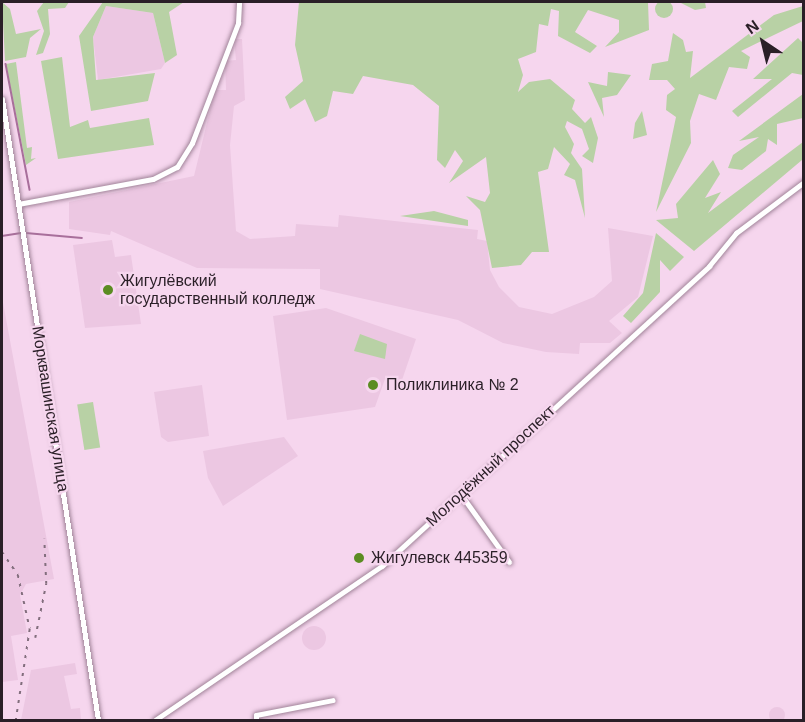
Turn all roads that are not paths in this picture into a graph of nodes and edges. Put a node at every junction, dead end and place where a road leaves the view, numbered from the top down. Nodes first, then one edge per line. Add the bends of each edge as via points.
1 (239, 2) edge
2 (2, 99) edge
3 (804, 182) edge
4 (18, 204) junction
5 (462, 496) junction
6 (508, 562) dead end
7 (333, 700) dead end
8 (98, 720) edge
9 (154, 720) edge
10 (256, 720) edge

1 - 4 street via 238,22 188,154 171,171 153,179
2 - 4 street, Морквашинская улица
3 - 5 street, Молодёжный проспект via 736,233 704,270
4 - 8 street, Морквашинская улица
5 - 6 street
5 - 9 street, Молодёжный проспект via 374,572
7 - 10 street via 256,715

